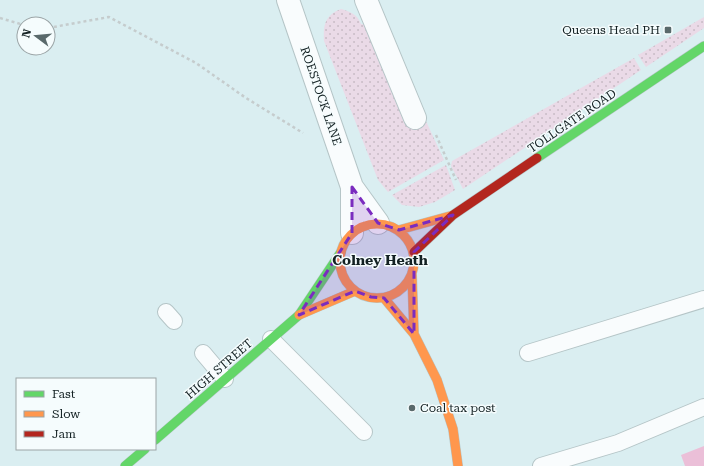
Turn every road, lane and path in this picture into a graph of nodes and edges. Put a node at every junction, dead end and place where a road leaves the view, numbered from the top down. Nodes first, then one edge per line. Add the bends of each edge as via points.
1 (366, 0) edge
2 (293, 2) edge
3 (0, 18) edge
4 (16, 23) edge
5 (56, 27) edge
6 (704, 46) edge
7 (415, 118) joint
8 (304, 134) dead end
9 (352, 187) junction
10 (467, 206) junction
11 (453, 215) junction
12 (378, 223) junction
13 (399, 230) junction
14 (352, 233) junction
15 (341, 252) junction
16 (414, 252) junction
17 (412, 275) junction
18 (355, 291) junction
19 (384, 298) junction
20 (704, 299) edge
21 (299, 315) junction
22 (414, 334) junction
23 (271, 339) junction
24 (528, 352) dead end
25 (203, 353) dead end
26 (225, 379) junction
27 (704, 407) edge
28 (364, 432) dead end
29 (156, 439) edge
30 (144, 450) edge
31 (125, 466) edge
32 (458, 466) edge
33 (541, 466) edge

1 - 7 street
2 - 9 street, ROESTOCK LANE
3 - 4 path
5 - 8 path via 108,17 196,63
6 - 10 street, TOLLGATE ROAD
7 - 10 path via 427,113
9 - 12 street, ROESTOCK LANE
9 - 14 street, ROESTOCK LANE
10 - 11 street, TOLLGATE ROAD
11 - 13 street, TOLLGATE ROAD
11 - 16 street, TOLLGATE ROAD
12 - 13 street
12 - 14 street via 363,226
13 - 16 street
14 - 15 street
15 - 18 street via 341,270 346,282
15 - 21 street, HIGH STREET
16 - 17 street
17 - 19 street via 405,286
17 - 22 street
18 - 19 street via 371,297
18 - 21 street, HIGH STREET
19 - 22 street
20 - 24 lane
21 - 23 street, HIGH STREET
22 - 32 street via 437,380 453,429
23 - 26 street, HIGH STREET
23 - 28 lane
25 - 26 lane
26 - 29 street, HIGH STREET
27 - 33 lane via 618,443
30 - 31 street

